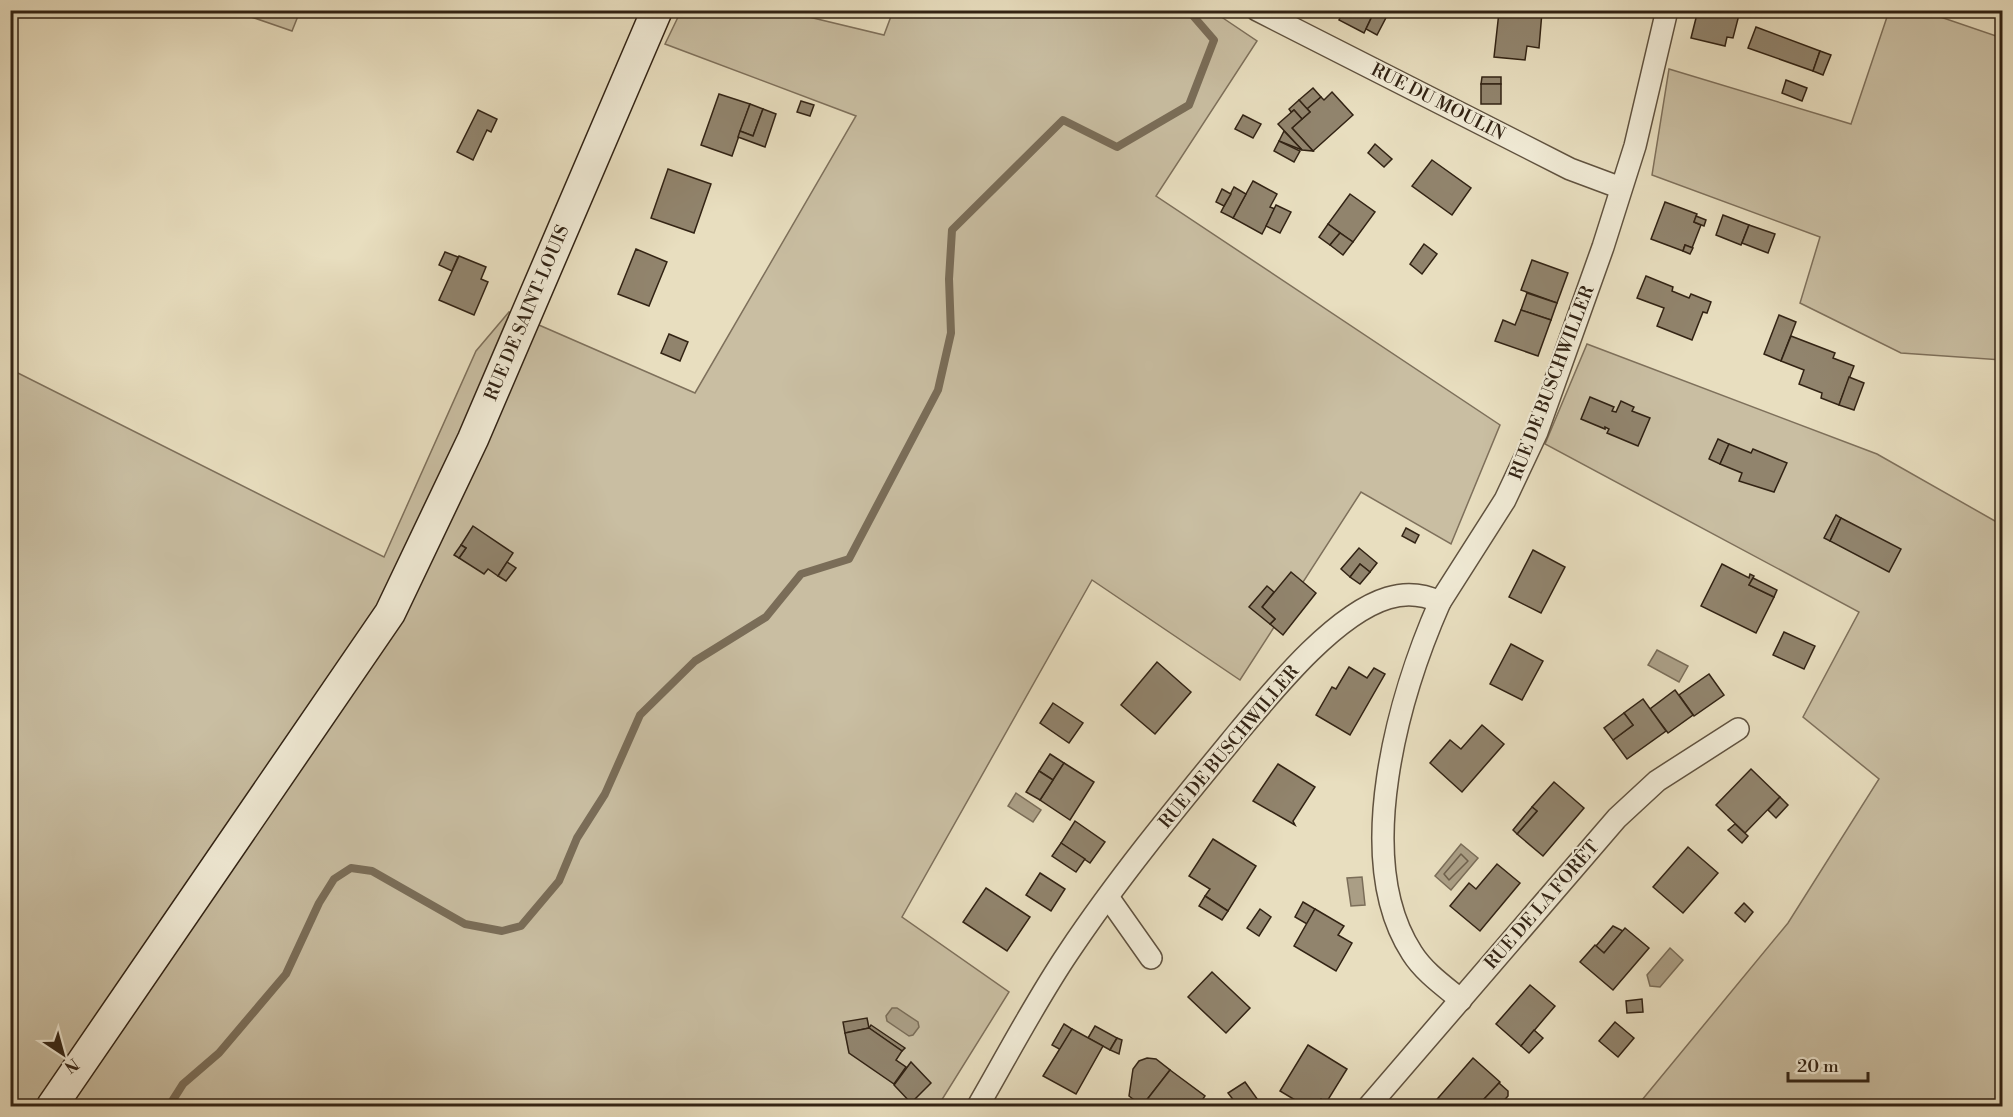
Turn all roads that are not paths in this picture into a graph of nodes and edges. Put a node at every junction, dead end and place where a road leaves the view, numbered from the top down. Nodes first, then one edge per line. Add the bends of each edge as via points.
1 (657, 10) edge
2 (1257, 10) edge
3 (1667, 10) edge
4 (1621, 188) junction
5 (1440, 602) junction
6 (1738, 729) dead end
7 (1108, 897) junction
8 (1151, 958) dead end
9 (1461, 1000) junction
10 (52, 1107) edge
11 (978, 1107) edge
12 (1369, 1107) edge

1 - 10 street, RUE DE SAINT-LOUIS via 473,439 390,613
2 - 4 street, RUE DU MOULIN via 1570,169
3 - 4 street, RUE DE BUSCHWILLER via 1635,146
4 - 5 street, RUE DE BUSCHWILLER via 1521,468 1486,532
5 - 7 street, RUE DE BUSCHWILLER via 1407,593 1386,598 1323,641 1280,682
5 - 9 street via 1418,657 1398,725 1387,785 1385,851 1394,913 1403,937 1425,969
6 - 9 street, RUE DE LA FORÊT via 1640,794
7 - 8 street
7 - 11 street, RUE DE BUSCHWILLER via 1066,956
9 - 12 street, RUE DE LA FORÊT

